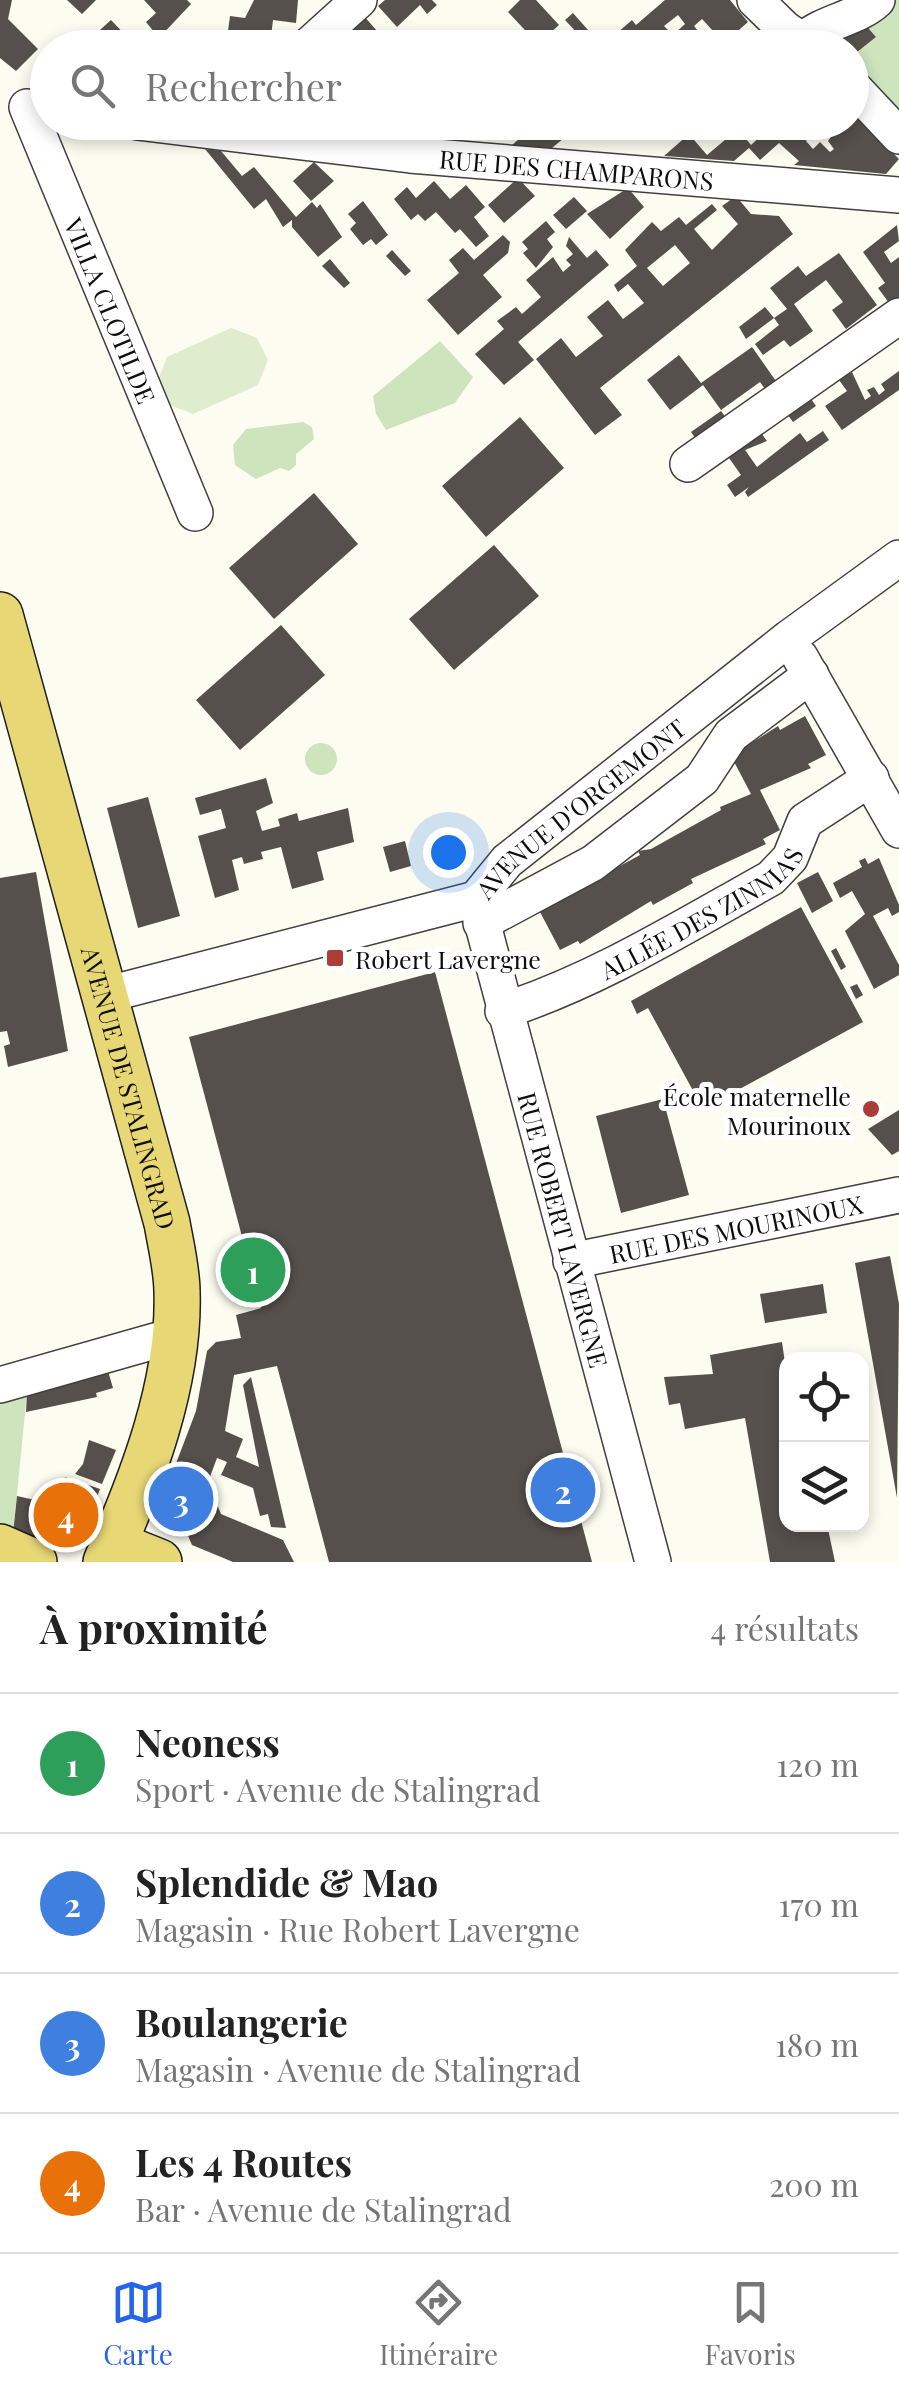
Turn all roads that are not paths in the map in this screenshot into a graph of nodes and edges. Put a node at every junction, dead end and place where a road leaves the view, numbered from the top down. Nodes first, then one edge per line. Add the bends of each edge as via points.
1 (359, 0) edge
2 (755, 0) edge
3 (877, 0) edge
4 (326, 30) edge
5 (785, 30) edge
6 (821, 30) edge
7 (869, 104) edge
8 (899, 136) edge
9 (39, 140) edge
10 (303, 140) edge
11 (899, 194) edge
12 (899, 316) edge
13 (688, 464) dead end
14 (195, 513) dead end
15 (899, 558) edge
16 (0, 614) edge
17 (789, 638) junction
18 (810, 675) junction
19 (871, 778) junction
20 (899, 830) edge
21 (478, 911) junction
22 (105, 996) junction
23 (503, 1011) junction
24 (899, 1195) edge
25 (571, 1261) junction
26 (176, 1335) junction
27 (0, 1385) edge
28 (0, 1547) edge
29 (110, 1553) edge
30 (34, 1562) edge
31 (159, 1562) edge
32 (652, 1562) edge

1 - 4 street
2 - 5 street
3 - 6 street
7 - 8 street
9 - 14 street, VILLA CLOTILDE
10 - 11 street, RUE DES CHAMPARONS via 410,155
12 - 13 street
15 - 17 street, AVENUE D'ORGEMONT
16 - 22 main road, AVENUE DE STALINGRAD
17 - 18 street
17 - 21 street, AVENUE D'ORGEMONT via 507,861
18 - 19 street
18 - 21 street via 731,735 702,779 593,863
19 - 20 street
19 - 23 street, ALLÉE DES ZINNIAS via 805,822 790,858 770,878 604,970
21 - 22 street, AVENUE D'ORGEMONT
21 - 23 street, RUE ROBERT LAVERGNE
22 - 26 main road, AVENUE DE STALINGRAD via 168,1223 178,1290
23 - 25 street, RUE ROBERT LAVERGNE
24 - 25 street, RUE DES MOURINOUX
25 - 32 street, RUE ROBERT LAVERGNE
26 - 27 street
26 - 29 main road, AVENUE DE STALINGRAD via 153,1440
28 - 30 main road
29 - 31 main road

